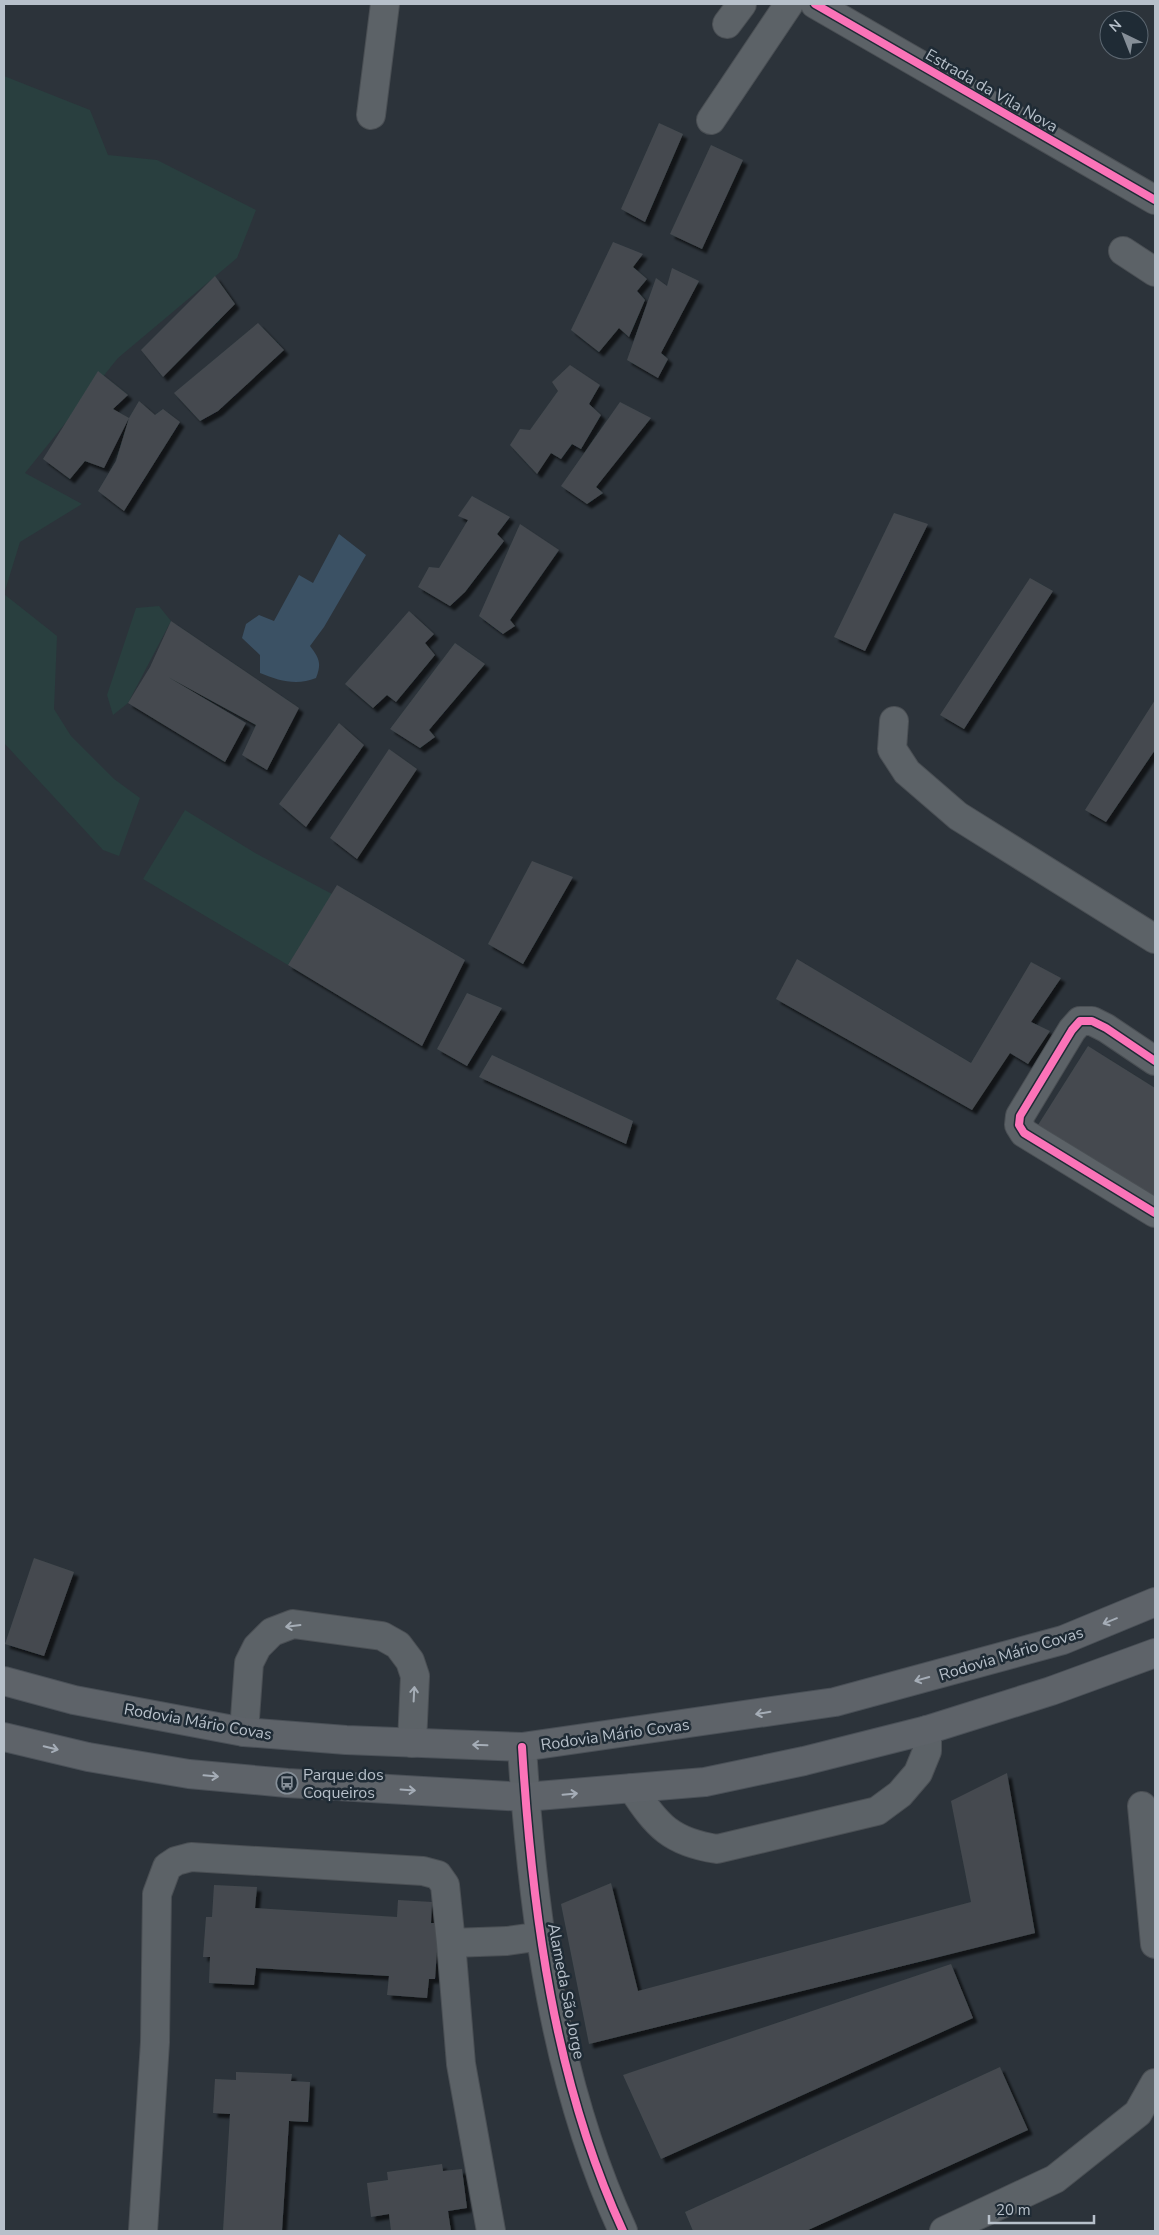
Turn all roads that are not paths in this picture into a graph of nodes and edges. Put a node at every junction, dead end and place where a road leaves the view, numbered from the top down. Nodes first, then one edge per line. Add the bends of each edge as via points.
1 (385, 4) edge
2 (789, 4) edge
3 (815, 4) edge
4 (371, 115) dead end
5 (711, 120) dead end
6 (1155, 200) edge
7 (1123, 250) dead end
8 (1155, 272) edge
9 (894, 721) dead end
10 (1155, 939) edge
11 (1155, 1061) edge
12 (1155, 1213) edge
13 (1155, 1602) edge
14 (1155, 1653) edge
15 (4, 1681) edge
16 (926, 1730) junction
17 (244, 1732) junction
18 (4, 1737) edge
19 (412, 1743) junction
20 (522, 1747) junction
21 (632, 1788) junction
22 (525, 1798) junction
23 (1142, 1806) dead end
24 (542, 1936) junction
25 (451, 1943) junction
26 (1155, 1944) edge
27 (1155, 2083) edge
28 (143, 2231) edge
29 (491, 2231) edge
30 (623, 2231) edge
31 (944, 2231) edge

1 - 4 street
2 - 5 street
3 - 6 street, Estrada da Vila Nova
7 - 8 street
9 - 10 street via 892,749 907,772 958,816
11 - 12 street via 1099,1024 1080,1021 1020,1116 1019,1125 1024,1132
13 -> 20 main road, Rodovia Mário Covas via 1063,1640 835,1702
14 - 16 main road via 1051,1691
15 - 17 main road, Rodovia Mário Covas via 74,1700
16 - 21 main road via 705,1782
16 - 21 street via 927,1751 918,1773 900,1794 877,1811 717,1849 692,1845 670,1834 650,1816
17 - 19 main road, Rodovia Mário Covas
19 -> 17 street via 415,1676 410,1661 398,1645 382,1636 293,1624 272,1632 257,1647 249,1663
18 -> 22 main road via 88,1757 189,1774
20 -> 19 main road, Rodovia Mário Covas
20 - 22 street, Alameda São Jorge
22 -> 21 main road
22 - 24 street, Alameda São Jorge
23 - 26 street
24 - 25 street
24 - 30 street, Alameda São Jorge via 575,2101 604,2189
25 - 28 street via 445,1885 438,1875 423,1871 191,1857 167,1867 157,1894 155,2042
25 - 29 street via 461,2064
27 - 31 street via 1138,2113 1055,2179

